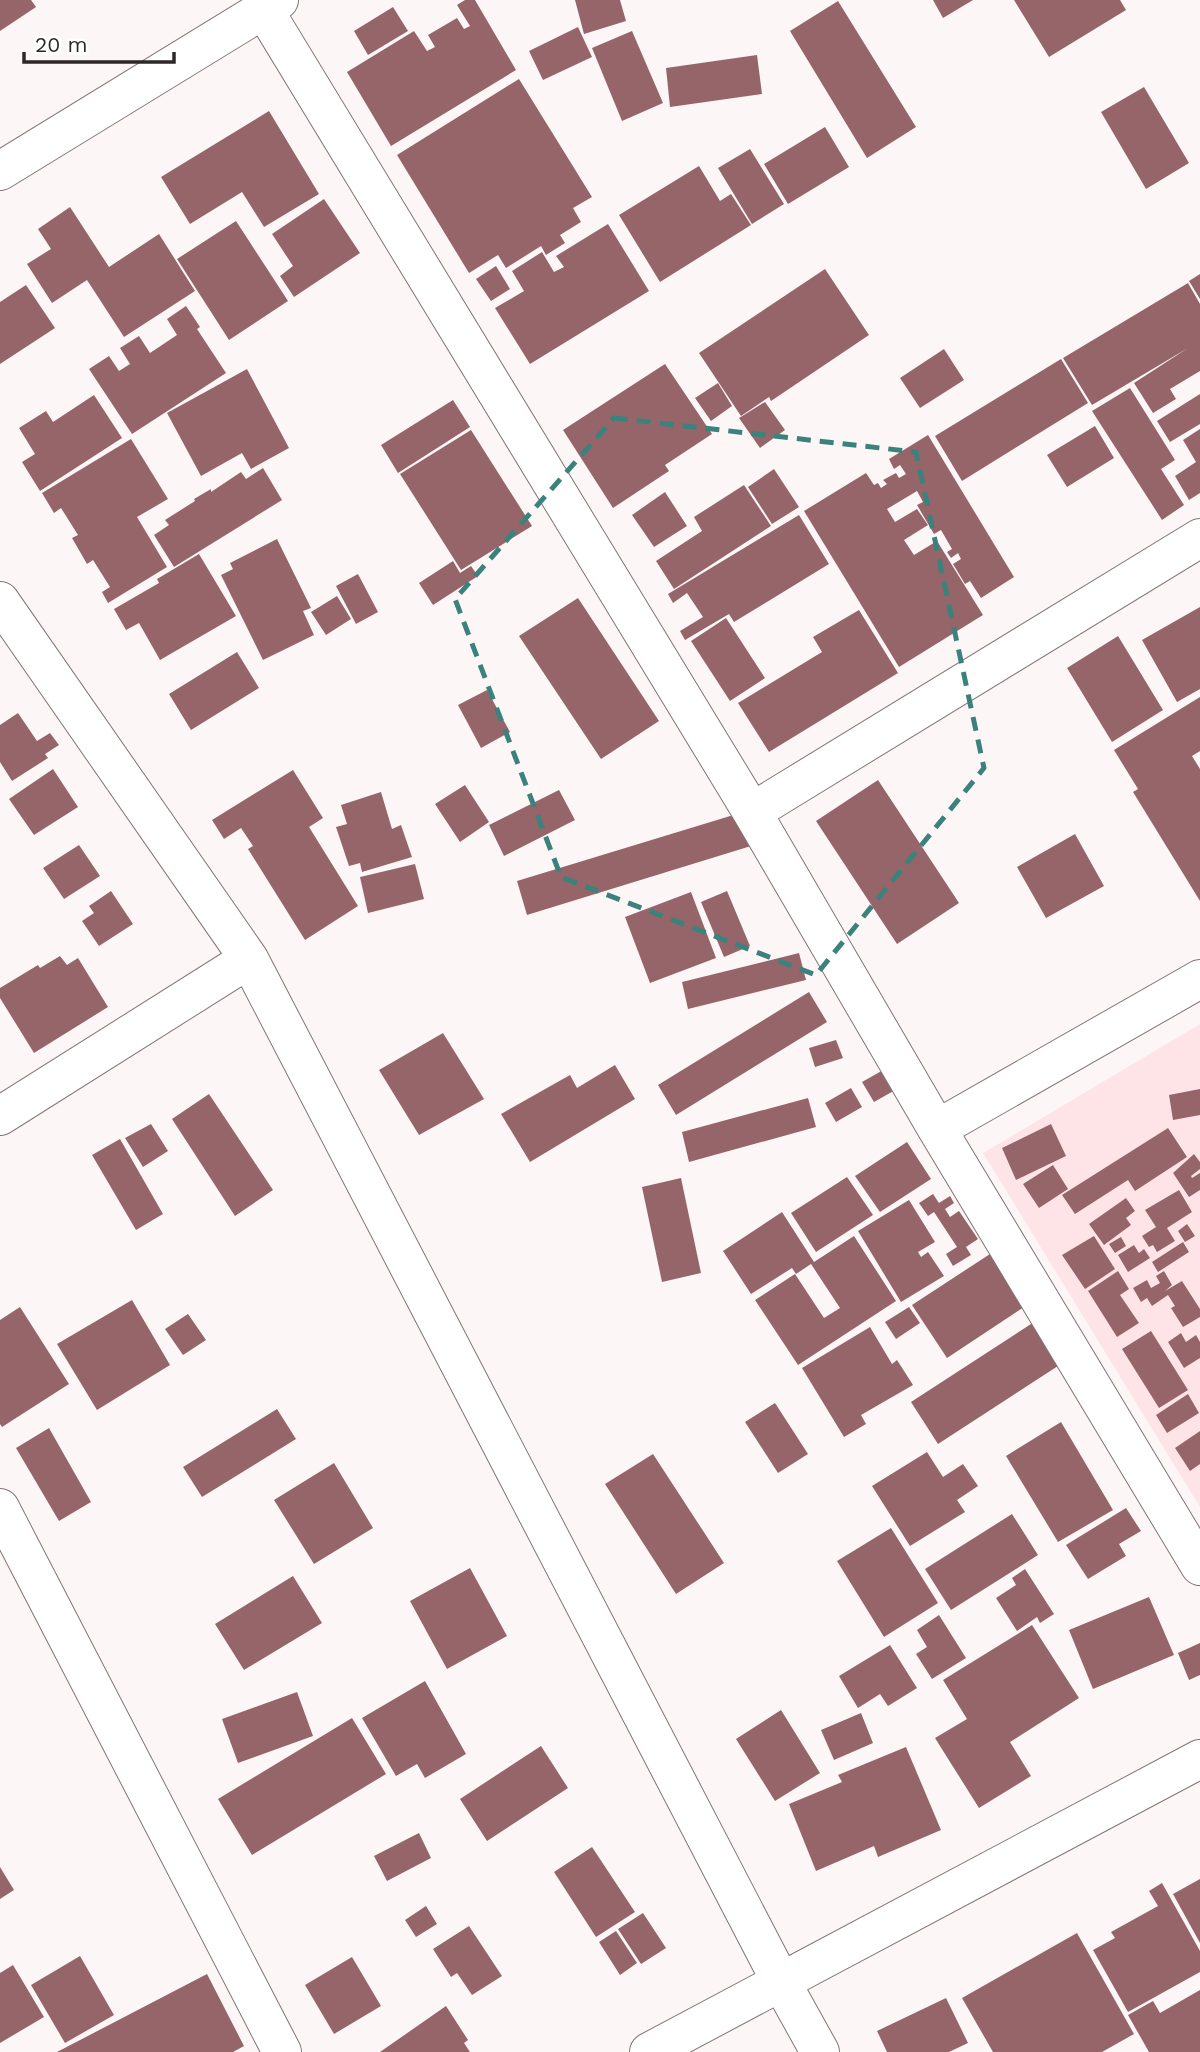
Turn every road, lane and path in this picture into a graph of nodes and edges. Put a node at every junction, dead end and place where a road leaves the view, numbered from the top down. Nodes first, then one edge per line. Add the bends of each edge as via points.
1 (271, 5) edge
2 (0, 171) edge
3 (1200, 538) edge
4 (0, 601) edge
5 (752, 812) junction
6 (249, 959) junction
7 (1200, 979) edge
8 (0, 1116) edge
9 (937, 1129) junction
10 (0, 1508) edge
11 (1200, 1566) edge
12 (1200, 1759) edge
13 (780, 1980) junction
14 (282, 2052) edge
15 (649, 2052) edge
16 (820, 2052) edge

1 - 2 street
1 - 5 street
3 - 5 street
4 - 6 street
5 - 9 street
6 - 8 street
6 - 13 street
7 - 9 street
9 - 11 street
10 - 14 street
12 - 13 street
13 - 15 street
13 - 16 street

